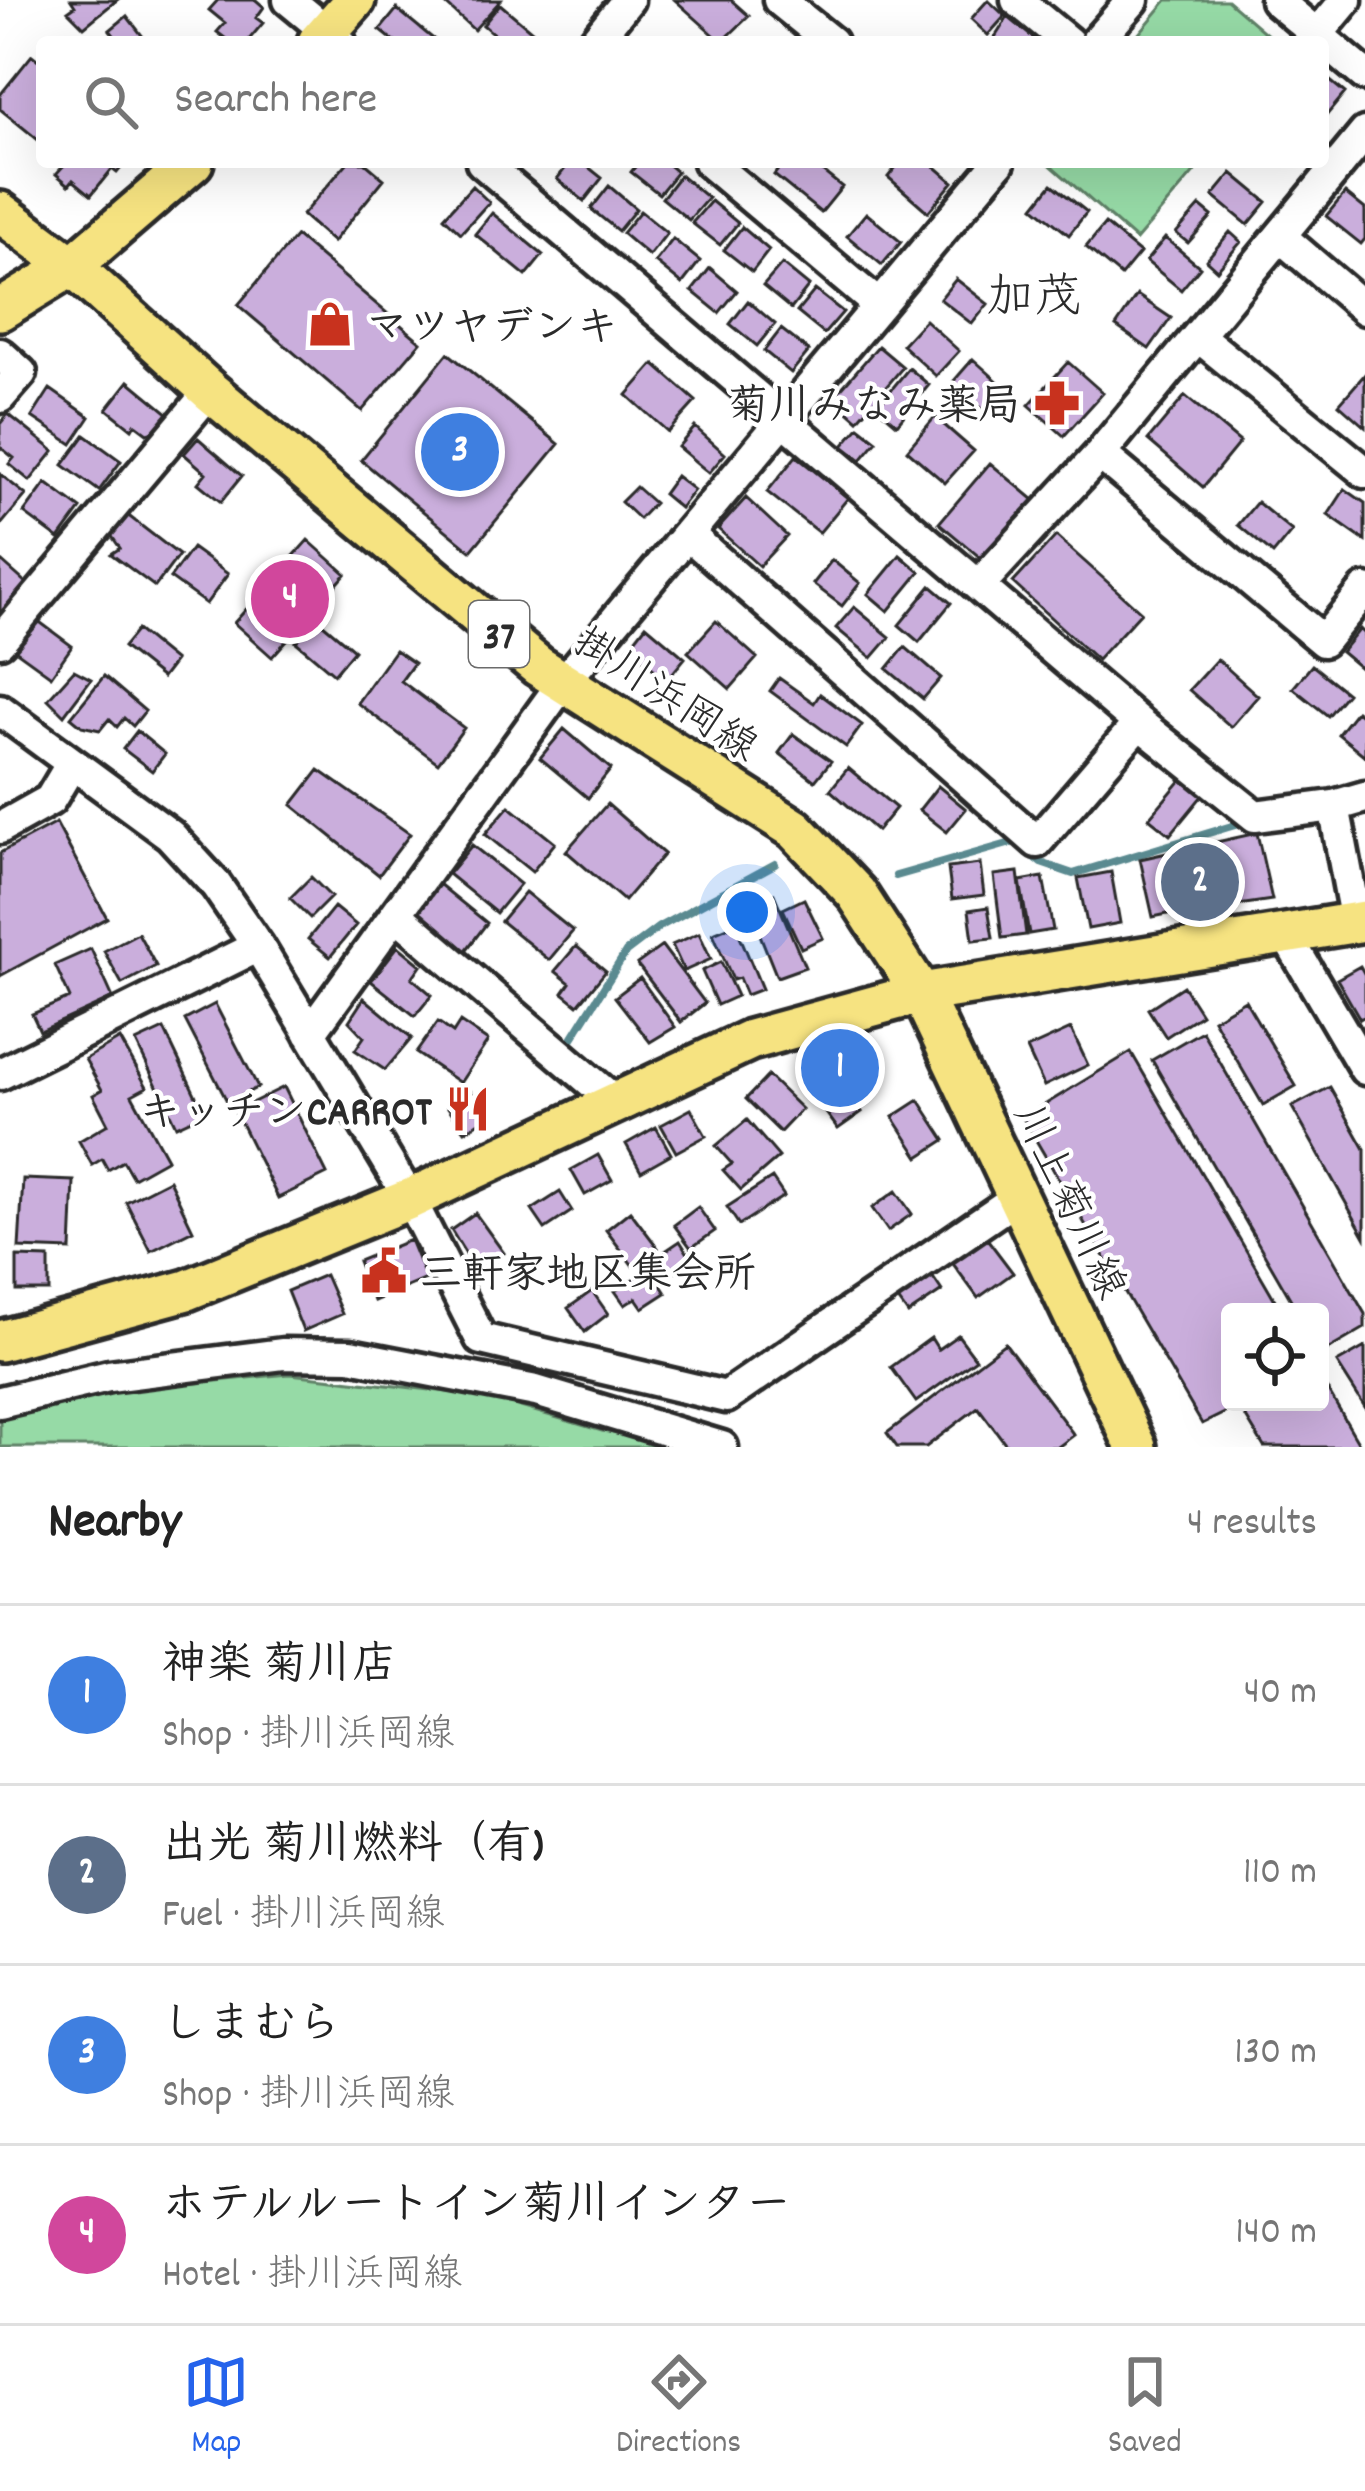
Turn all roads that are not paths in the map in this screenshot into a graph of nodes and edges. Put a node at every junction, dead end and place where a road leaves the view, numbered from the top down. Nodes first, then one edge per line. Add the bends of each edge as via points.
1 (289, 0) edge
2 (355, 0) edge
3 (628, 0) edge
4 (779, 0) edge
5 (1017, 0) edge
6 (1132, 0) edge
7 (1276, 0) edge
8 (1346, 0) edge
9 (326, 36) edge
10 (331, 36) edge
11 (599, 36) edge
12 (824, 36) edge
13 (1061, 36) edge
14 (1101, 36) edge
15 (1316, 36) joint
16 (1329, 46) edge
17 (1365, 75) edge
18 (1365, 133) edge
19 (186, 168) edge
20 (493, 168) edge
21 (716, 168) edge
22 (988, 168) edge
23 (0, 212) edge
24 (1280, 236) junction
25 (72, 266) junction
26 (877, 304) junction
27 (1365, 309) edge
28 (0, 310) edge
29 (1198, 336) junction
30 (0, 354) edge
31 (210, 391) junction
32 (0, 398) edge
33 (785, 420) junction
34 (1100, 454) junction
35 (1365, 472) edge
36 (689, 535) junction
37 (980, 584) junction
38 (1365, 590) edge
39 (0, 641) edge
40 (562, 684) junction
41 (0, 710) edge
42 (1139, 723) junction
43 (72, 764) junction
44 (1365, 796) edge
45 (1334, 806) junction
46 (0, 828) edge
47 (398, 916) junction
48 (1360, 922) edge
49 (1286, 935) junction
50 (258, 946) junction
51 (921, 993) junction
52 (310, 1034) junction
53 (1365, 1069) edge
54 (0, 1074) edge
55 (614, 1101) junction
56 (1018, 1197) junction
57 (410, 1199) junction
58 (0, 1340) edge
59 (0, 1402) edge
60 (722, 1447) edge
61 (1136, 1447) edge

1 - 9 street
2 - 10 main road
3 - 11 street
4 - 12 street
5 - 13 street
6 - 14 street
7 - 15 street
8 - 15 street
16 - 17 street
18 - 24 street
19 - 25 main road
20 - 33 street
21 - 26 street
22 - 26 street
23 - 25 main road, 掛川浜岡線
24 - 27 street
24 - 29 street
25 - 28 main road
25 - 31 main road, 掛川浜岡線 / 37
26 - 33 street
29 - 34 street
29 - 35 street
30 - 32 street via 21,373
31 - 39 street
31 - 40 main road, 掛川浜岡線 / 37
33 - 36 street
33 - 37 street
34 - 37 street
34 - 38 street via 1323,641
36 - 40 street
36 - 42 street via 1036,842
37 - 42 street
40 - 47 street
40 - 51 main road, 掛川浜岡線 / 37 via 795,830 856,893
41 - 43 street
42 - 45 street via 1255,816
43 - 46 street via 50,800
43 - 50 street via 170,835
44 - 45 street
45 - 48 street
47 - 52 street
47 - 55 street
48 - 49 main road
49 - 51 main road
49 - 53 street
50 - 52 street
50 - 54 street
51 - 55 main road via 750,1040
51 - 56 main road, 川上菊川線
52 - 57 street
55 - 57 main road
56 - 57 street via 726,1397 481,1339
56 - 61 main road, 川上菊川線
57 - 58 main road via 187,1290
59 - 60 street via 109,1376 283,1354 350,1355 536,1391

